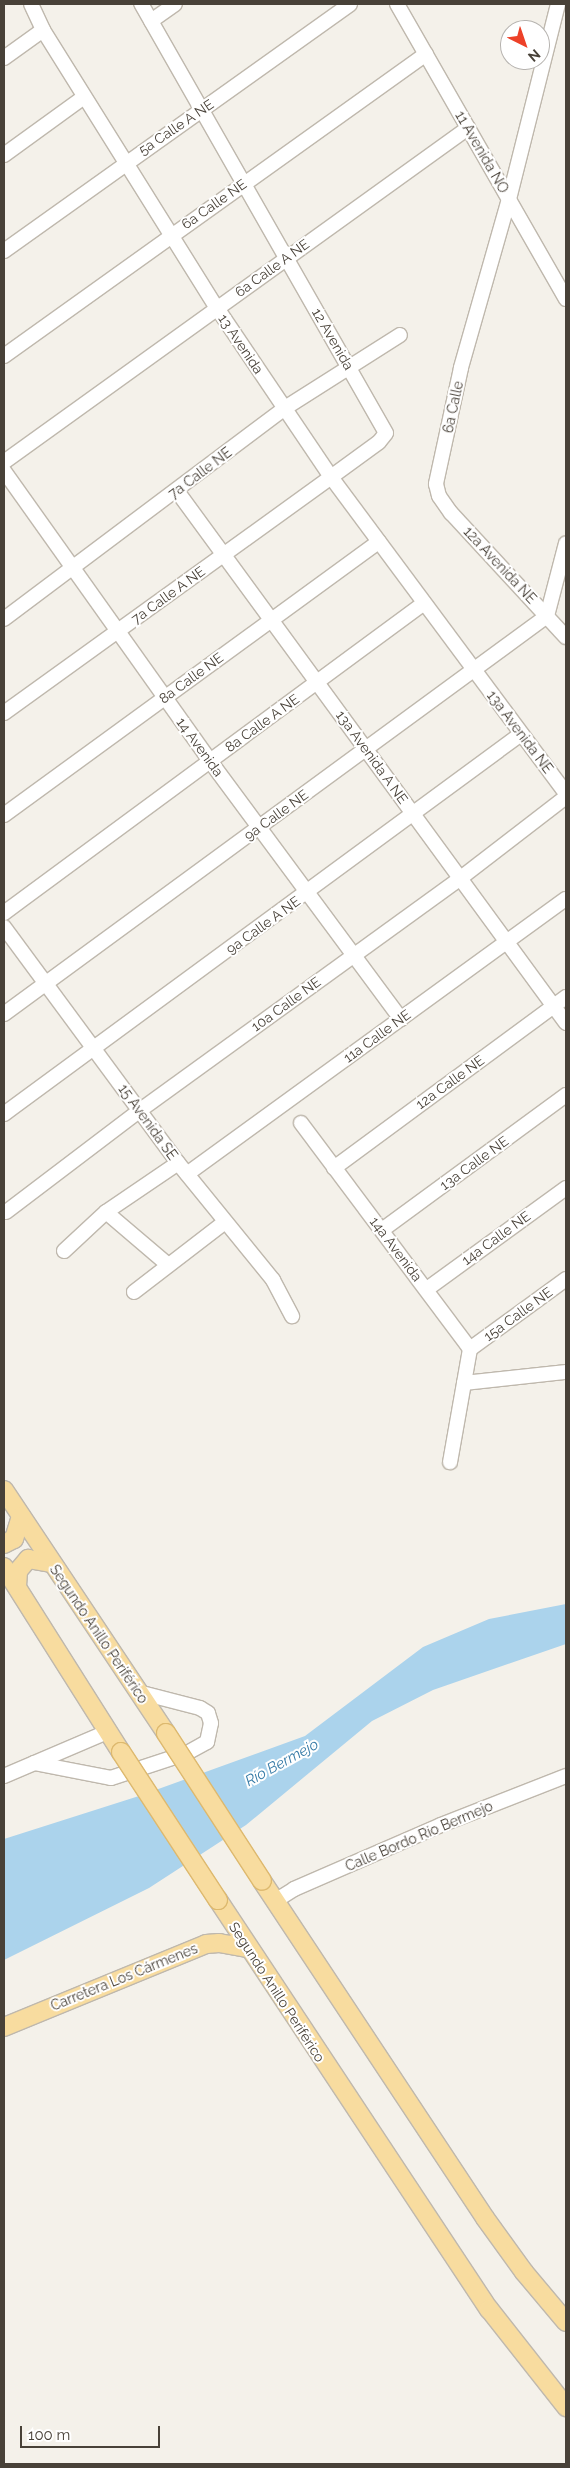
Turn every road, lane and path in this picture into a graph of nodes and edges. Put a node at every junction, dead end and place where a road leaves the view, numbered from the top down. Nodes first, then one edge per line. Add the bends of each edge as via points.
1 (31, 4) edge
2 (141, 4) edge
3 (176, 4) edge
4 (350, 4) edge
5 (397, 4) edge
6 (558, 4) edge
7 (151, 21) junction
8 (43, 30) junction
9 (426, 54) junction
10 (4, 58) edge
11 (84, 97) junction
12 (201, 111) junction
13 (468, 128) junction
14 (4, 155) edge
15 (125, 162) junction
16 (242, 185) junction
17 (509, 199) junction
18 (170, 235) junction
19 (4, 251) edge
20 (287, 258) junction
21 (566, 299) edge
22 (217, 308) junction
23 (400, 335) dead end
24 (4, 356) edge
25 (348, 365) junction
26 (284, 408) junction
27 (4, 462) edge
28 (4, 471) edge
29 (331, 477) junction
30 (177, 491) junction
31 (437, 491) joint
32 (379, 542) junction
33 (566, 543) edge
34 (223, 555) junction
35 (73, 569) junction
36 (424, 604) junction
37 (547, 616) junction
38 (4, 619) edge
39 (272, 620) junction
40 (117, 631) junction
41 (566, 637) edge
42 (473, 671) junction
43 (318, 682) junction
44 (165, 698) junction
45 (4, 712) edge
46 (521, 734) junction
47 (366, 749) junction
48 (210, 761) junction
49 (566, 795) edge
50 (413, 814) junction
51 (4, 815) edge
52 (259, 828) junction
53 (462, 877) junction
54 (308, 892) junction
55 (566, 899) edge
56 (4, 913) edge
57 (4, 927) edge
58 (508, 941) junction
59 (354, 955) junction
60 (46, 984) junction
61 (566, 997) edge
62 (554, 1006) junction
63 (4, 1014) edge
64 (401, 1019) junction
65 (566, 1023) edge
66 (93, 1046) junction
67 (566, 1095) edge
68 (139, 1111) junction
69 (4, 1114) edge
70 (301, 1123) dead end
71 (178, 1163) junction
72 (334, 1168) junction
73 (188, 1174) junction
74 (566, 1188) edge
75 (6, 1212) dead end
76 (106, 1212) junction
77 (225, 1222) junction
78 (382, 1230) junction
79 (64, 1250) dead end
80 (167, 1264) junction
81 (566, 1280) edge
82 (427, 1289) junction
83 (134, 1292) dead end
84 (292, 1316) dead end
85 (470, 1349) junction
86 (566, 1372) edge
87 (464, 1383) junction
88 (450, 1462) dead end
89 (4, 1490) edge
90 (20, 1516) junction
91 (4, 1544) edge
92 (51, 1563) junction
93 (4, 1568) edge
94 (16, 1586) junction
95 (138, 1692) junction
96 (107, 1732) junction
97 (34, 1763) junction
98 (4, 1776) edge
99 (566, 1776) edge
100 (275, 1901) junction
101 (222, 1908) junction
102 (248, 1948) junction
103 (4, 2021) edge
104 (4, 2027) edge
105 (566, 2322) edge
106 (566, 2407) edge

1 - 8 street, 13 Avenida
2 - 7 street, 12 Avenida
3 - 7 street
4 - 12 street, 5a Calle A NE
5 - 9 street, 11 Avenida NO
6 - 17 street
7 - 12 street, 12 Avenida
8 - 10 street
8 - 11 street, 13 Avenida
9 - 13 street, 11 Avenida NO
9 - 16 street, 6a Calle NE
11 - 14 street
11 - 15 street, 13 Avenida
12 - 15 street, 5a Calle A NE
12 - 16 street, 12 Avenida
13 - 17 street, 11 Avenida NO
13 - 20 street, 6a Calle A NE
15 - 18 street, 13 Avenida
15 - 19 street, 5a Calle A NE
16 - 18 street, 6a Calle NE
16 - 20 street, 12 Avenida
17 - 21 street, 11 Avenida NO
17 - 31 street, 6a Calle via 461,368
18 - 22 street, 13 Avenida
18 - 24 street, 6a Calle NE
20 - 22 street, 6a Calle A NE
20 - 25 street, 12 Avenida
22 - 26 street, 13 Avenida
22 - 27 street, 6a Calle A NE
23 - 25 street, 7a Calle NE
25 - 26 street, 7a Calle NE
25 - 29 street, 12 Avenida via 386,433 380,442
26 - 29 street, 13 Avenida
26 - 30 street, 7a Calle NE
28 - 35 street, 14 Avenida
29 - 32 street, 13 Avenida
29 - 34 street, 7a Calle A NE
30 - 34 street, 13a Avenida A NE
30 - 35 street, 7a Calle NE
31 - 37 street, 12a Avenida NE via 451,513
32 - 36 street, 13 Avenida
32 - 39 street, 8a Calle NE
33 - 37 street
34 - 39 street, 13a Avenida A NE
34 - 40 street, 7a Calle A NE
35 - 38 street, 7a Calle NE
35 - 40 street, 14 Avenida
36 - 42 street, 13 Avenida
36 - 43 street, 8a Calle A NE
37 - 41 street, 12a Avenida NE
37 - 42 street, 9a Calle NE
39 - 43 street, 13a Avenida A NE
39 - 44 street, 8a Calle NE
40 - 44 street, 14 Avenida
40 - 45 street, 7a Calle A NE
42 - 46 street, 13a Avenida NE
42 - 47 street, 9a Calle NE
43 - 47 street, 13a Avenida A NE
43 - 48 street, 8a Calle A NE
44 - 48 street, 14 Avenida
44 - 51 street, 8a Calle NE
46 - 49 street, 13a Avenida NE
46 - 50 street, 9a Calle A NE
47 - 50 street, 13a Avenida A NE
47 - 52 street, 9a Calle NE
48 - 52 street, 14 Avenida
48 - 56 street, 8a Calle A NE
49 - 53 street, 10a Calle NE
50 - 53 street, 13a Avenida A NE
50 - 54 street, 9a Calle A NE
52 - 54 street, 14 Avenida
52 - 60 street, 9a Calle NE
53 - 58 street, 13a Avenida A NE
53 - 59 street, 10a Calle NE
54 - 59 street, 14 Avenida
54 - 66 street, 9a Calle A NE
55 - 58 street, 11a Calle NE
57 - 60 street, 15 Avenida SE
58 - 62 street, 13a Avenida A NE
58 - 64 street, 11a Calle NE
59 - 64 street, 14 Avenida
59 - 68 street, 10a Calle NE
60 - 63 street, 9a Calle NE
60 - 66 street, 15 Avenida SE
61 - 62 street, 12a Calle NE
62 - 65 street, 13a Avenida A NE
62 - 72 street, 12a Calle NE
64 - 73 street, 11a Calle NE
66 - 68 street, 15 Avenida SE
66 - 69 street, 9a Calle A NE
67 - 78 street, 13a Calle NE
68 - 71 street, 15 Avenida SE
68 - 75 street, 10a Calle NE
70 - 72 street, 14a Avenida
71 - 73 street, 15 Avenida SE
71 - 76 street
72 - 78 street, 14a Avenida
73 - 77 street, 15 Avenida SE
74 - 82 street, 14a Calle NE
76 - 79 street
76 - 80 street
77 - 80 street via 199,1244
77 - 84 street, 15 Avenida SE via 273,1280
78 - 82 street, 14a Avenida
80 - 83 street
81 - 85 street, 15a Calle NE
82 - 85 street, 14a Avenida
85 - 87 street
86 - 87 street
87 - 88 street
89 - 90 main road, Segundo Anillo Periférico
90 - 91 main road via 14,1539
90 - 92 main road, Segundo Anillo Periférico
92 - 94 main road via 28,1559 18,1571
92 - 95 main road, Segundo Anillo Periférico
93 - 94 main road, Segundo Anillo Periférico
94 - 96 main road, Segundo Anillo Periférico
95 - 97 street via 200,1708 208,1714 211,1723 207,1742 187,1753 112,1778
95 - 100 main road, Segundo Anillo Periférico, bridge
96 - 97 street
96 - 101 main road, Segundo Anillo Periférico, bridge
97 - 98 street
99 - 100 street, Calle Bordo Río Bermejo via 294,1889
100 - 105 main road, Segundo Anillo Periférico via 485,2218
101 - 102 main road, Segundo Anillo Periférico
101 - 103 main road, Carretera Los Cármenes via 222,1925 204,1938
102 - 104 main road, Carretera Los Cármenes via 206,1944
102 - 106 main road, Segundo Anillo Periférico via 489,2309

